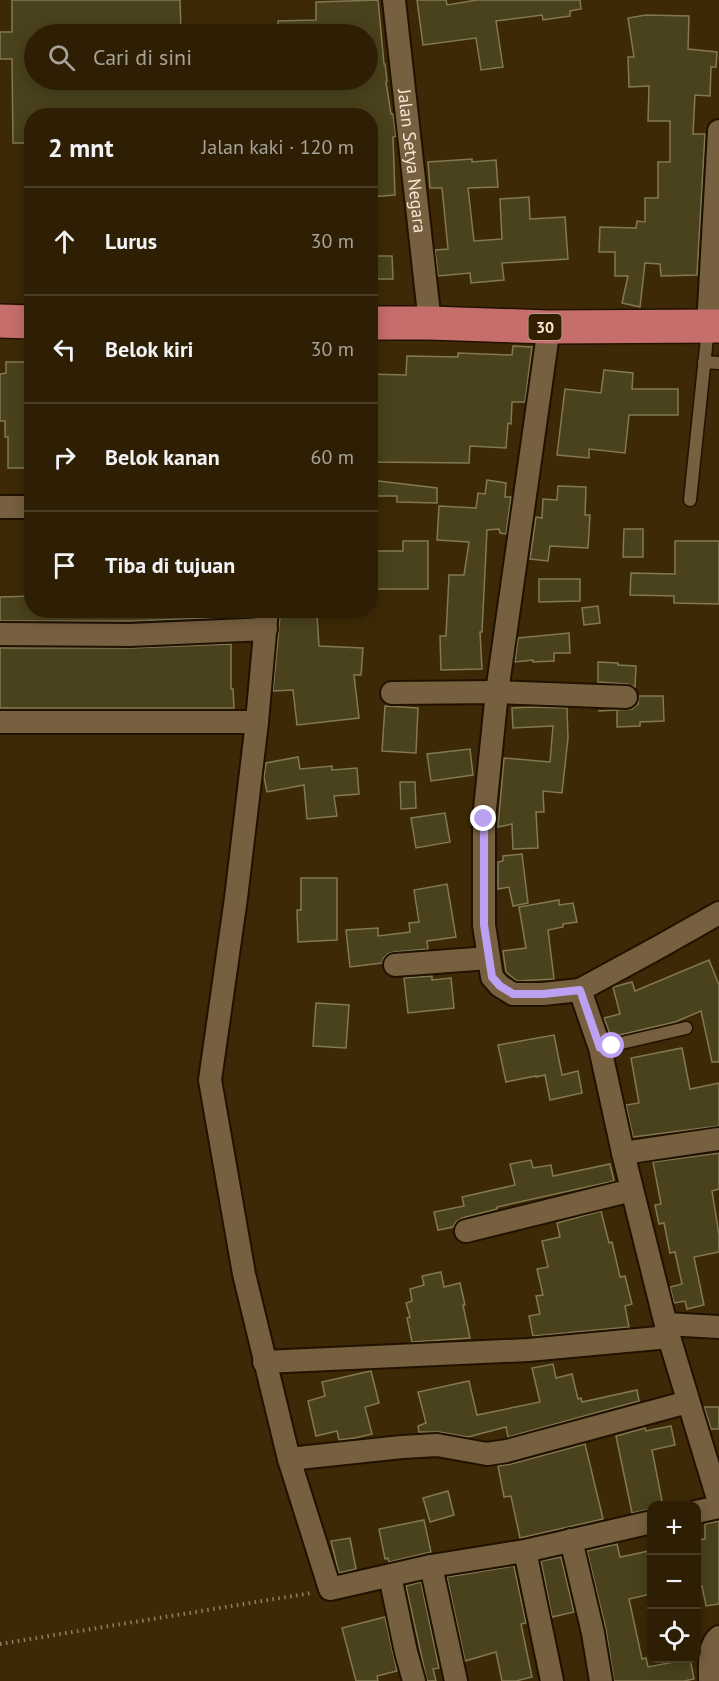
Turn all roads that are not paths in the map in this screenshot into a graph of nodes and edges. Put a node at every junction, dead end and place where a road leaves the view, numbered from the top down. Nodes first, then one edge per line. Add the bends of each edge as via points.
1 (394, 0) edge
2 (719, 131) edge
3 (0, 321) edge
4 (24, 322) edge
5 (378, 323) edge
6 (430, 323) junction
7 (713, 326) edge
8 (549, 327) junction
9 (704, 362) junction
10 (719, 363) edge
11 (690, 500) dead end
12 (0, 507) edge
13 (24, 507) edge
14 (266, 620) edge
15 (0, 634) edge
16 (497, 692) junction
17 (392, 693) dead end
18 (626, 697) dead end
19 (0, 722) edge
20 (257, 722) junction
21 (716, 920) edge
22 (489, 957) junction
23 (395, 965) dead end
24 (580, 990) junction
25 (686, 1028) dead end
26 (600, 1048) junction
27 (719, 1139) edge
28 (623, 1153) junction
29 (632, 1190) junction
30 (466, 1231) dead end
31 (719, 1327) edge
32 (668, 1330) junction
33 (264, 1362) junction
34 (688, 1402) junction
35 (289, 1459) junction
36 (719, 1502) edge
37 (719, 1507) edge
38 (701, 1511) edge
39 (647, 1523) edge
40 (572, 1540) junction
41 (525, 1551) junction
42 (431, 1566) junction
43 (390, 1576) junction
44 (719, 1637) edge
45 (710, 1679) dead end
46 (414, 1681) edge
47 (456, 1681) edge
48 (552, 1681) edge
49 (601, 1681) edge

1 - 6 street, Jalan Setya Negara
2 - 7 street
3 - 4 highway
5 - 6 highway, 30
6 - 8 highway, 30
7 - 8 highway, 30
7 - 9 lane
8 - 16 street
9 - 10 lane
9 - 11 lane
12 - 13 street
14 - 15 street via 130,635
14 - 20 street
16 - 17 street
16 - 18 street
16 - 22 street via 484,819 484,925
19 - 20 street
20 - 33 street via 210,1080 243,1274
21 - 24 street
22 - 23 street
22 - 24 street via 492,977 513,994
24 - 26 street
25 - 26 lane
26 - 28 street
27 - 28 street
28 - 29 street
29 - 30 street
29 - 32 street
31 - 32 street
32 - 33 street via 528,1350
32 - 34 street
33 - 35 street
34 - 35 street via 497,1453 437,1445
34 - 36 street
35 - 43 street via 330,1590
37 - 38 street
39 - 40 street
40 - 41 street
40 - 49 street
41 - 42 street
41 - 48 street
42 - 43 street
42 - 47 street
43 - 46 street
44 - 45 street via 714,1641

